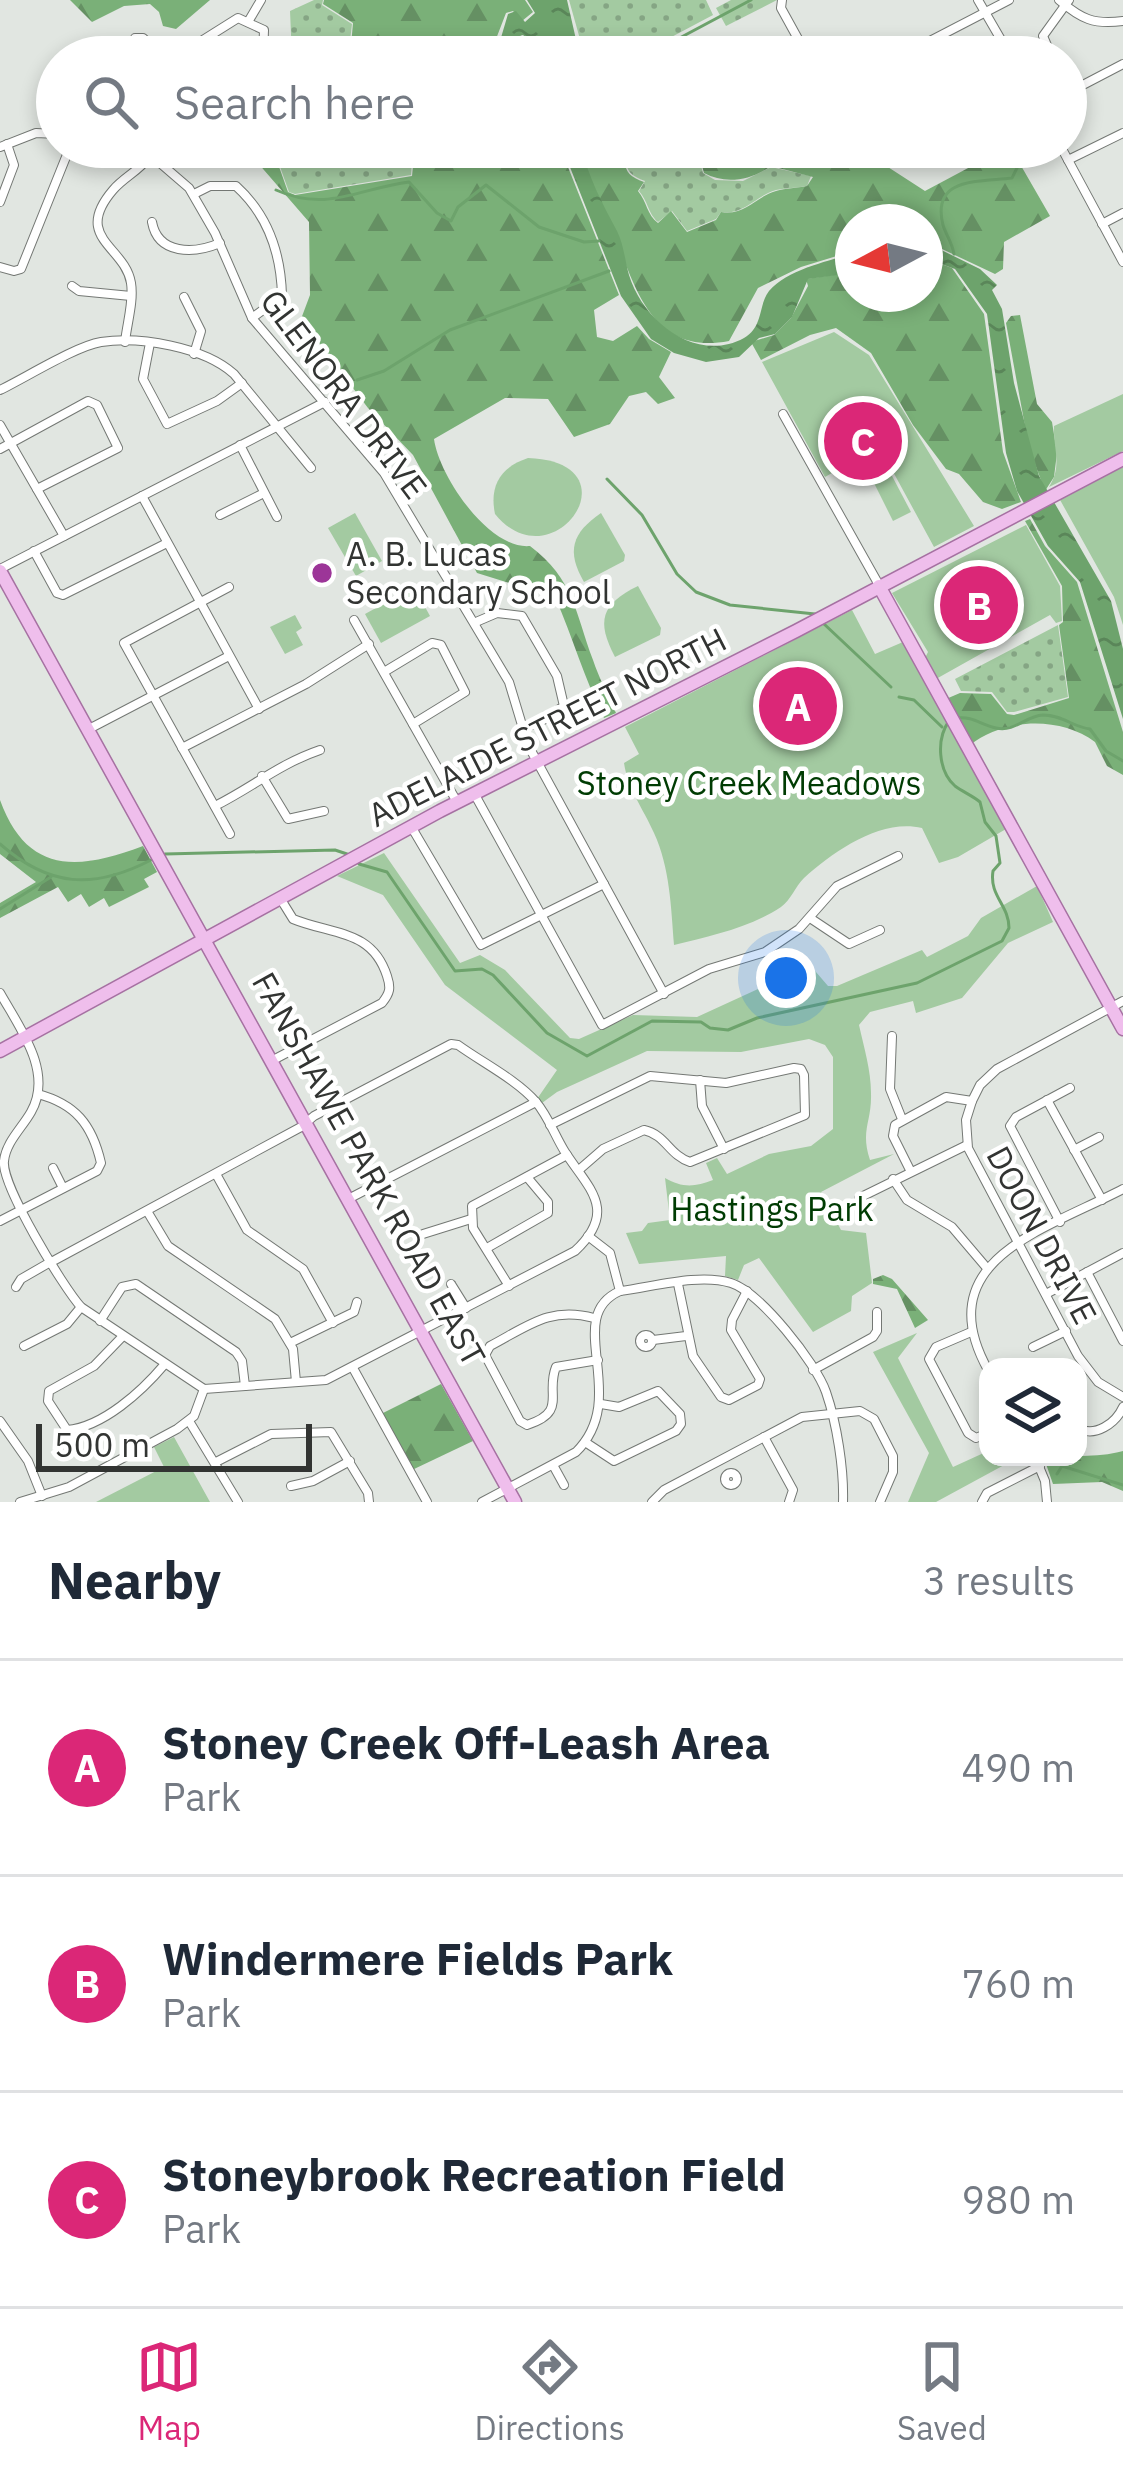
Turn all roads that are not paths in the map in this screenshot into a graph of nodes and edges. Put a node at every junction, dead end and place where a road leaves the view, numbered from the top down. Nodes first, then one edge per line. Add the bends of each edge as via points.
1 (261, 0) edge
2 (782, 0) edge
3 (979, 0) edge
4 (1009, 0) edge
5 (1064, 2) edge
6 (986, 13) junction
7 (1123, 20) edge
8 (248, 22) junction
9 (217, 36) edge
10 (264, 36) edge
11 (797, 36) edge
12 (940, 36) edge
13 (1000, 36) edge
14 (1043, 36) edge
15 (1123, 64) edge
16 (1087, 82) edge
17 (36, 133) edge
18 (1123, 133) edge
19 (4, 146) edge
20 (1087, 151) edge
21 (61, 168) edge
22 (138, 168) edge
23 (167, 168) edge
24 (1072, 168) edge
25 (194, 194) junction
26 (0, 202) edge
27 (1123, 213) edge
28 (152, 222) dead end
29 (1102, 224) junction
30 (220, 243) junction
31 (1123, 262) edge
32 (0, 266) edge
33 (72, 286) dead end
34 (131, 296) junction
35 (184, 297) dead end
36 (252, 318) junction
37 (125, 342) junction
38 (150, 343) junction
39 (194, 354) junction
40 (242, 383) junction
41 (0, 390) edge
42 (325, 402) junction
43 (783, 413) dead end
44 (0, 424) edge
45 (278, 425) junction
46 (10, 443) junction
47 (240, 445) junction
48 (0, 448) edge
49 (1123, 459) edge
50 (311, 468) dead end
51 (37, 489) junction
52 (264, 493) junction
53 (142, 496) junction
54 (220, 515) dead end
55 (277, 517) dead end
56 (64, 536) junction
57 (167, 543) junction
58 (34, 551) junction
59 (0, 570) edge
60 (229, 586) dead end
61 (879, 586) junction
62 (199, 602) junction
63 (354, 620) dead end
64 (476, 622) junction
65 (369, 644) junction
66 (229, 656) junction
67 (384, 672) junction
68 (151, 696) junction
69 (259, 710) junction
70 (413, 724) junction
71 (522, 726) junction
72 (87, 730) junction
73 (182, 748) junction
74 (320, 751) dead end
75 (537, 761) junction
76 (262, 776) junction
77 (474, 794) junction
78 (457, 802) junction
79 (215, 806) junction
80 (324, 811) dead end
81 (412, 827) junction
82 (230, 834) dead end
83 (898, 856) dead end
84 (604, 884) junction
85 (279, 897) junction
86 (542, 917) junction
87 (810, 918) junction
88 (880, 930) dead end
89 (207, 938) junction
90 (0, 993) edge
91 (664, 994) junction
92 (1117, 1005) edge
93 (1123, 1029) edge
94 (892, 1036) dead end
95 (25, 1038) junction
96 (0, 1052) edge
97 (275, 1058) junction
98 (700, 1080) junction
99 (1070, 1088) dead end
100 (38, 1094) junction
101 (1047, 1100) junction
102 (972, 1101) junction
103 (536, 1102) junction
104 (902, 1119) junction
105 (308, 1122) junction
106 (550, 1125) junction
107 (1099, 1137) dead end
108 (968, 1145) junction
109 (724, 1149) junction
110 (1074, 1150) junction
111 (3, 1152) edge
112 (567, 1155) junction
113 (53, 1168) dead end
114 (580, 1169) junction
115 (910, 1170) junction
116 (216, 1174) junction
117 (527, 1177) junction
118 (893, 1179) junction
119 (63, 1188) junction
120 (1123, 1189) edge
121 (354, 1196) junction
122 (859, 1198) dead end
123 (1102, 1200) junction
124 (22, 1209) junction
125 (147, 1211) junction
126 (471, 1219) junction
127 (0, 1221) edge
128 (1060, 1222) junction
129 (423, 1234) dead end
130 (589, 1236) junction
131 (1019, 1243) junction
132 (487, 1248) junction
133 (1123, 1253) edge
134 (51, 1262) junction
135 (986, 1267) junction
136 (1087, 1272) junction
137 (451, 1284) dead end
138 (678, 1284) junction
139 (509, 1286) junction
140 (16, 1287) dead end
141 (747, 1291) junction
142 (620, 1292) junction
143 (1046, 1294) junction
144 (357, 1302) dead end
145 (81, 1307) junction
146 (466, 1308) junction
147 (877, 1312) dead end
148 (595, 1318) junction
149 (100, 1321) junction
150 (333, 1323) junction
151 (424, 1330) junction
152 (1066, 1331) junction
153 (970, 1332) junction
154 (123, 1336) junction
155 (686, 1336) junction
156 (652, 1340) dead end
157 (1123, 1341) edge
158 (290, 1343) junction
159 (24, 1346) dead end
160 (1034, 1347) dead end
161 (982, 1358) edge
162 (1077, 1358) edge
163 (598, 1360) junction
164 (164, 1365) junction
165 (353, 1368) junction
166 (813, 1370) junction
167 (1087, 1375) edge
168 (296, 1382) junction
169 (245, 1386) junction
170 (204, 1389) junction
171 (1123, 1397) edge
172 (601, 1404) junction
173 (1123, 1407) edge
174 (831, 1413) junction
175 (0, 1421) edge
176 (189, 1421) junction
177 (1087, 1430) edge
178 (3, 1436) edge
179 (764, 1437) junction
180 (979, 1437) edge
181 (585, 1442) junction
182 (720, 1460) junction
183 (350, 1461) junction
184 (216, 1462) junction
185 (553, 1465) junction
186 (1031, 1466) edge
187 (1038, 1466) edge
188 (728, 1474) dead end
189 (564, 1485) dead end
190 (291, 1486) dead end
191 (510, 1487) junction
192 (42, 1496) junction
193 (20, 1502) edge
194 (238, 1502) edge
195 (370, 1502) edge
196 (427, 1502) edge
197 (482, 1502) edge
198 (518, 1502) edge
199 (652, 1502) edge
200 (789, 1502) edge
201 (843, 1502) edge
202 (880, 1502) edge
203 (982, 1502) edge
204 (1047, 1502) edge

1 - 8 street
2 - 11 street
3 - 6 street
4 - 6 street
5 - 7 street via 1094,23
5 - 14 street
6 - 12 street
6 - 13 street
8 - 9 street via 238,19
8 - 10 street
15 - 16 street
17 - 19 street
18 - 20 street
19 - 26 street via 14,165
21 - 32 street via 21,268
22 - 34 street via 110,194 98,226 129,276
23 - 25 street, GLENORA DRIVE
24 - 29 street
25 - 30 street, GLENORA DRIVE
25 - 36 street via 236,186 274,240 282,296
27 - 29 street
28 - 30 street via 172,249
29 - 31 street
30 - 36 street, GLENORA DRIVE
33 - 34 street
34 - 37 street
35 - 39 street via 200,331
36 - 42 street, GLENORA DRIVE
37 - 38 street
37 - 41 street via 92,345
38 - 39 street
38 - 40 street via 143,379 167,424
39 - 40 street via 224,365
40 - 45 street
42 - 45 street
42 - 64 street, GLENORA DRIVE via 384,473
43 - 61 street
44 - 46 street
45 - 47 street
45 - 50 street
46 - 48 street
46 - 51 street
46 - 51 street via 88,401 98,405 118,448
47 - 52 street
47 - 53 street
49 - 61 main road, ADELAIDE STREET NORTH
51 - 56 street
52 - 54 street
52 - 55 street
53 - 56 street
53 - 57 street
56 - 58 street
57 - 58 street via 63,595
57 - 62 street
58 - 59 street
59 - 72 main road, FANSHAWE PARK ROAD EAST
60 - 62 street
61 - 75 main road, ADELAIDE STREET NORTH
61 - 92 main road
62 - 66 street
62 - 68 street via 124,643
63 - 65 street
64 - 71 street, GLENORA DRIVE via 517,699
64 - 71 street via 497,613 522,616 557,676 564,706
65 - 67 street
65 - 69 street
66 - 68 street
66 - 69 street
67 - 70 street
67 - 70 street via 441,645 465,692
68 - 72 street
68 - 73 street
69 - 73 street
70 - 78 street
71 - 75 street, GLENORA DRIVE
72 - 89 main road, FANSHAWE PARK ROAD EAST
73 - 79 street
74 - 76 street
75 - 77 main road, ADELAIDE STREET NORTH
75 - 84 street, GLENORA DRIVE
76 - 79 street
76 - 80 street via 288,819
77 - 78 main road, ADELAIDE STREET NORTH
77 - 86 street
78 - 81 main road, ADELAIDE STREET NORTH
79 - 82 street
81 - 85 main road, ADELAIDE STREET NORTH
81 - 86 street via 482,945
83 - 87 street via 837,886
84 - 86 street
84 - 91 street, GLENORA DRIVE
85 - 89 main road, ADELAIDE STREET NORTH
85 - 97 street via 293,919 363,939 390,986 382,1003
86 - 91 street via 602,1025
87 - 88 street via 850,944
87 - 91 street via 765,952 718,965
89 - 95 main road, ADELAIDE STREET NORTH
89 - 97 main road, FANSHAWE PARK ROAD EAST
89 - 105 main road, FANSHAWE PARK ROAD EAST
90 - 95 street
92 - 93 main road
92 - 102 street via 997,1069
94 - 104 street via 891,1094
95 - 96 main road, ADELAIDE STREET NORTH
95 - 100 street
97 - 105 main road, FANSHAWE PARK ROAD EAST
98 - 106 street via 650,1076
98 - 109 street via 702,1106
98 - 109 street via 740,1082 794,1068 805,1075 805,1115
99 - 101 street
100 - 111 street
100 - 119 street via 76,1110 99,1153 97,1171
101 - 110 street
101 - 128 street via 1012,1119 1010,1131
102 - 104 street via 946,1097
102 - 108 street, DOON DRIVE
103 - 105 street via 452,1044
103 - 106 street
103 - 121 street
104 - 115 street via 892,1130
105 - 116 street
105 - 121 main road, FANSHAWE PARK ROAD EAST
105 - 151 main road, FANSHAWE PARK ROAD EAST
106 - 112 street
107 - 110 street
108 - 115 street
108 - 131 street, DOON DRIVE
109 - 114 street via 689,1162 644,1130
110 - 123 street
111 - 124 street via 4,1174
112 - 114 street
112 - 117 street
113 - 119 street
114 - 130 street via 596,1199
115 - 118 street
116 - 125 street
116 - 150 street via 248,1230 303,1268
117 - 126 street via 480,1199
117 - 132 street via 548,1213
118 - 122 street
118 - 135 street
119 - 124 street
120 - 123 street
121 - 151 main road, FANSHAWE PARK ROAD EAST
123 - 128 street
124 - 127 street
124 - 134 street
125 - 134 street
125 - 158 street via 168,1246 267,1311
126 - 129 street
126 - 132 street
128 - 131 street
130 - 139 street
130 - 142 street via 610,1253
131 - 135 street
131 - 143 street, DOON DRIVE
132 - 139 street
133 - 136 street
134 - 140 street
134 - 145 street
135 - 153 street via 971,1294
136 - 143 street
136 - 157 street
137 - 146 street
138 - 141 street via 724,1281
138 - 142 street
138 - 155 street
139 - 146 street
141 - 155 street via 731,1330 759,1373 758,1385 735,1399 721,1397
141 - 166 street
142 - 148 street
143 - 152 street, DOON DRIVE
144 - 150 street
145 - 149 street
145 - 159 street via 67,1324
146 - 151 street
147 - 166 street via 873,1337
148 - 163 street
148 - 163 street via 553,1313 485,1355 527,1425 551,1409 556,1367
149 - 154 street
149 - 169 street via 122,1287 136,1283 236,1352
150 - 158 street
151 - 165 street
151 - 191 main road, FANSHAWE PARK ROAD EAST
152 - 160 street
152 - 162 street, DOON DRIVE
153 - 161 street
153 - 180 street via 928,1359 968,1433
154 - 164 street
154 - 164 street via 94,1366 49,1391 67,1430 125,1402
155 - 156 street
158 - 168 street
163 - 172 street
164 - 170 street
165 - 168 street
165 - 196 street
166 - 174 street
167 - 171 street, DOON DRIVE
168 - 169 street
169 - 170 street
170 - 176 street
172 - 181 street
172 - 181 street via 619,1407 658,1391 681,1424 614,1461
173 - 177 street via 1114,1421
174 - 179 street via 802,1417
174 - 201 street
174 - 202 street via 874,1419 895,1463
175 - 178 street
176 - 184 street
176 - 192 street
178 - 192 street via 28,1461
179 - 182 street
179 - 200 street via 793,1490
181 - 185 street
182 - 188 street
182 - 199 street
183 - 184 street via 323,1430 271,1434
183 - 190 street
183 - 195 street
184 - 194 street
185 - 189 street
185 - 191 street
186 - 203 street
187 - 204 street
191 - 197 street
191 - 198 main road, FANSHAWE PARK ROAD EAST
192 - 193 street

